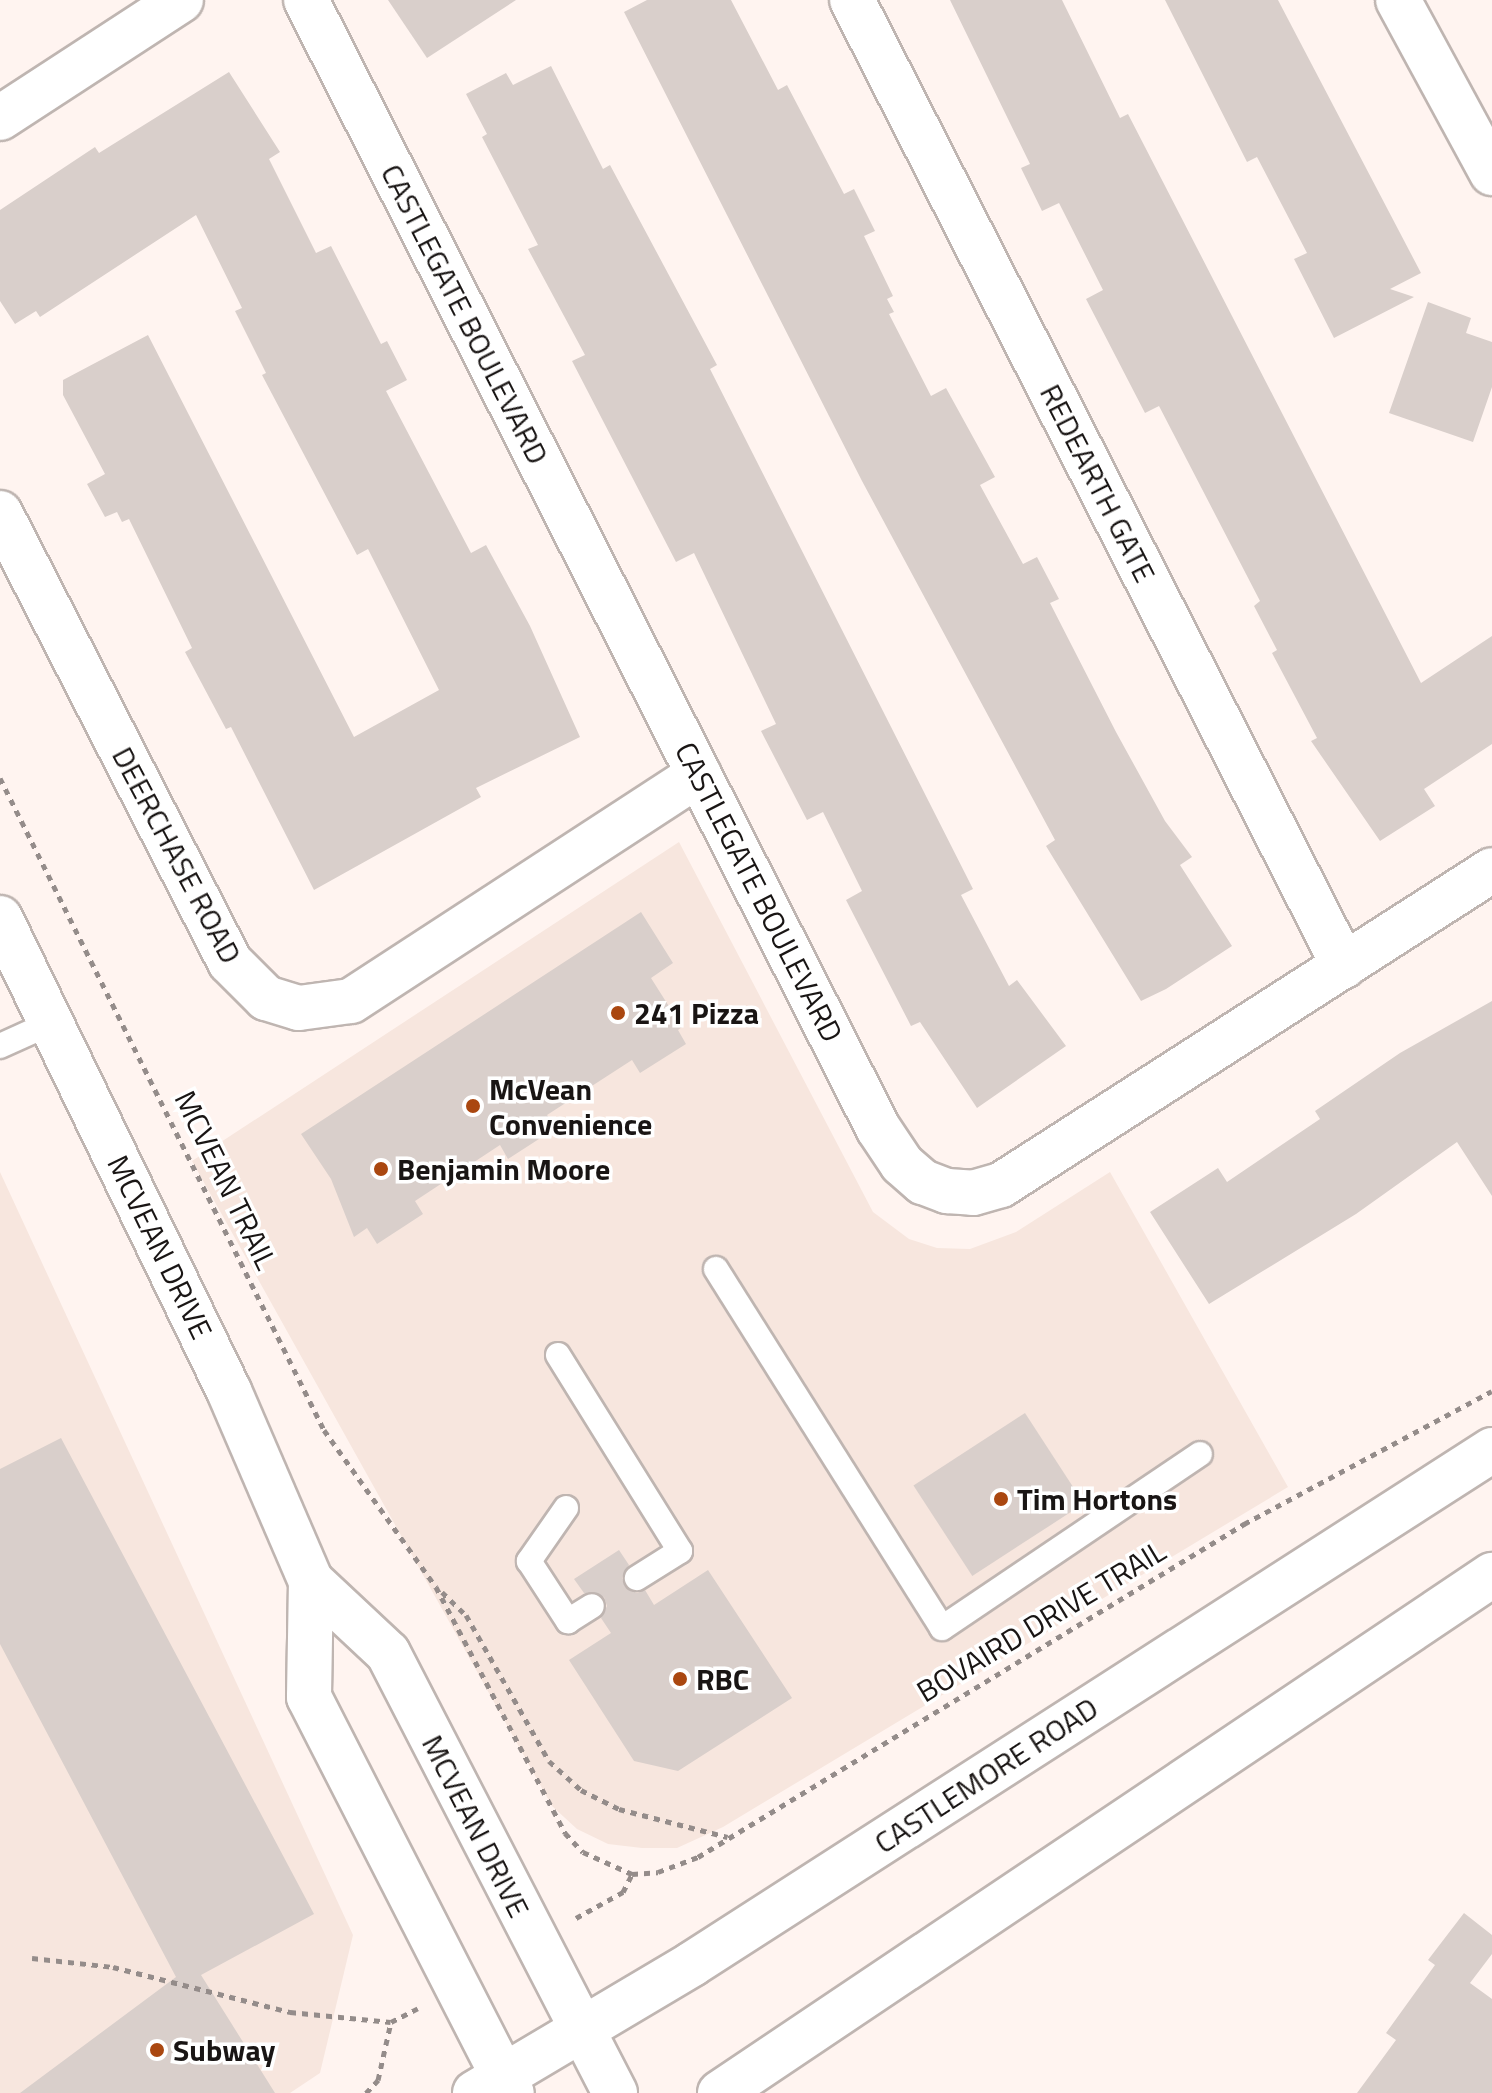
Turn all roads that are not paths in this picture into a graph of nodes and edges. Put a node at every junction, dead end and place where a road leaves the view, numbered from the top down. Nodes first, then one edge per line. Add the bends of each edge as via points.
1 (181, 0) edge
2 (306, 0) edge
3 (852, 0) edge
4 (1398, 0) edge
5 (0, 118) edge
6 (1492, 173) edge
7 (0, 513) edge
8 (699, 774) junction
9 (1492, 870) edge
10 (0, 918) edge
11 (1344, 966) junction
12 (51, 1023) junction
13 (0, 1046) edge
14 (716, 1269) dead end
15 (558, 1355) dead end
16 (1492, 1450) edge
17 (1200, 1454) dead end
18 (566, 1508) dead end
19 (1492, 1575) edge
20 (637, 1578) dead end
21 (311, 1581) junction
22 (592, 1606) dead end
23 (582, 2030) junction
24 (496, 2087) edge
25 (615, 2093) edge
26 (720, 2093) edge

1 - 5 street
2 - 8 street, CASTLEGATE BOULEVARD
3 - 11 street, REDEARTH GATE
4 - 6 street
7 - 8 street, DEERCHASE ROAD via 230,962 266,998 299,1008 351,1001
8 - 11 street, CASTLEGATE BOULEVARD via 883,1136 902,1164 923,1182 947,1191 973,1193 1001,1185
9 - 11 street, CASTLEGATE BOULEVARD
10 - 12 street, MCVEAN DRIVE
12 - 13 lane
12 - 21 street, MCVEAN DRIVE via 229,1391
14 - 17 lane via 942,1628
15 - 20 lane via 680,1551
16 - 23 street, CASTLEMORE ROAD
18 - 22 lane via 529,1561 568,1621
19 - 26 street
21 - 23 street, MCVEAN DRIVE via 388,1653
21 - 24 street, MCVEAN DRIVE via 309,1697
23 - 24 street, CASTLEMORE ROAD
23 - 25 street, MCVEAN DRIVE

